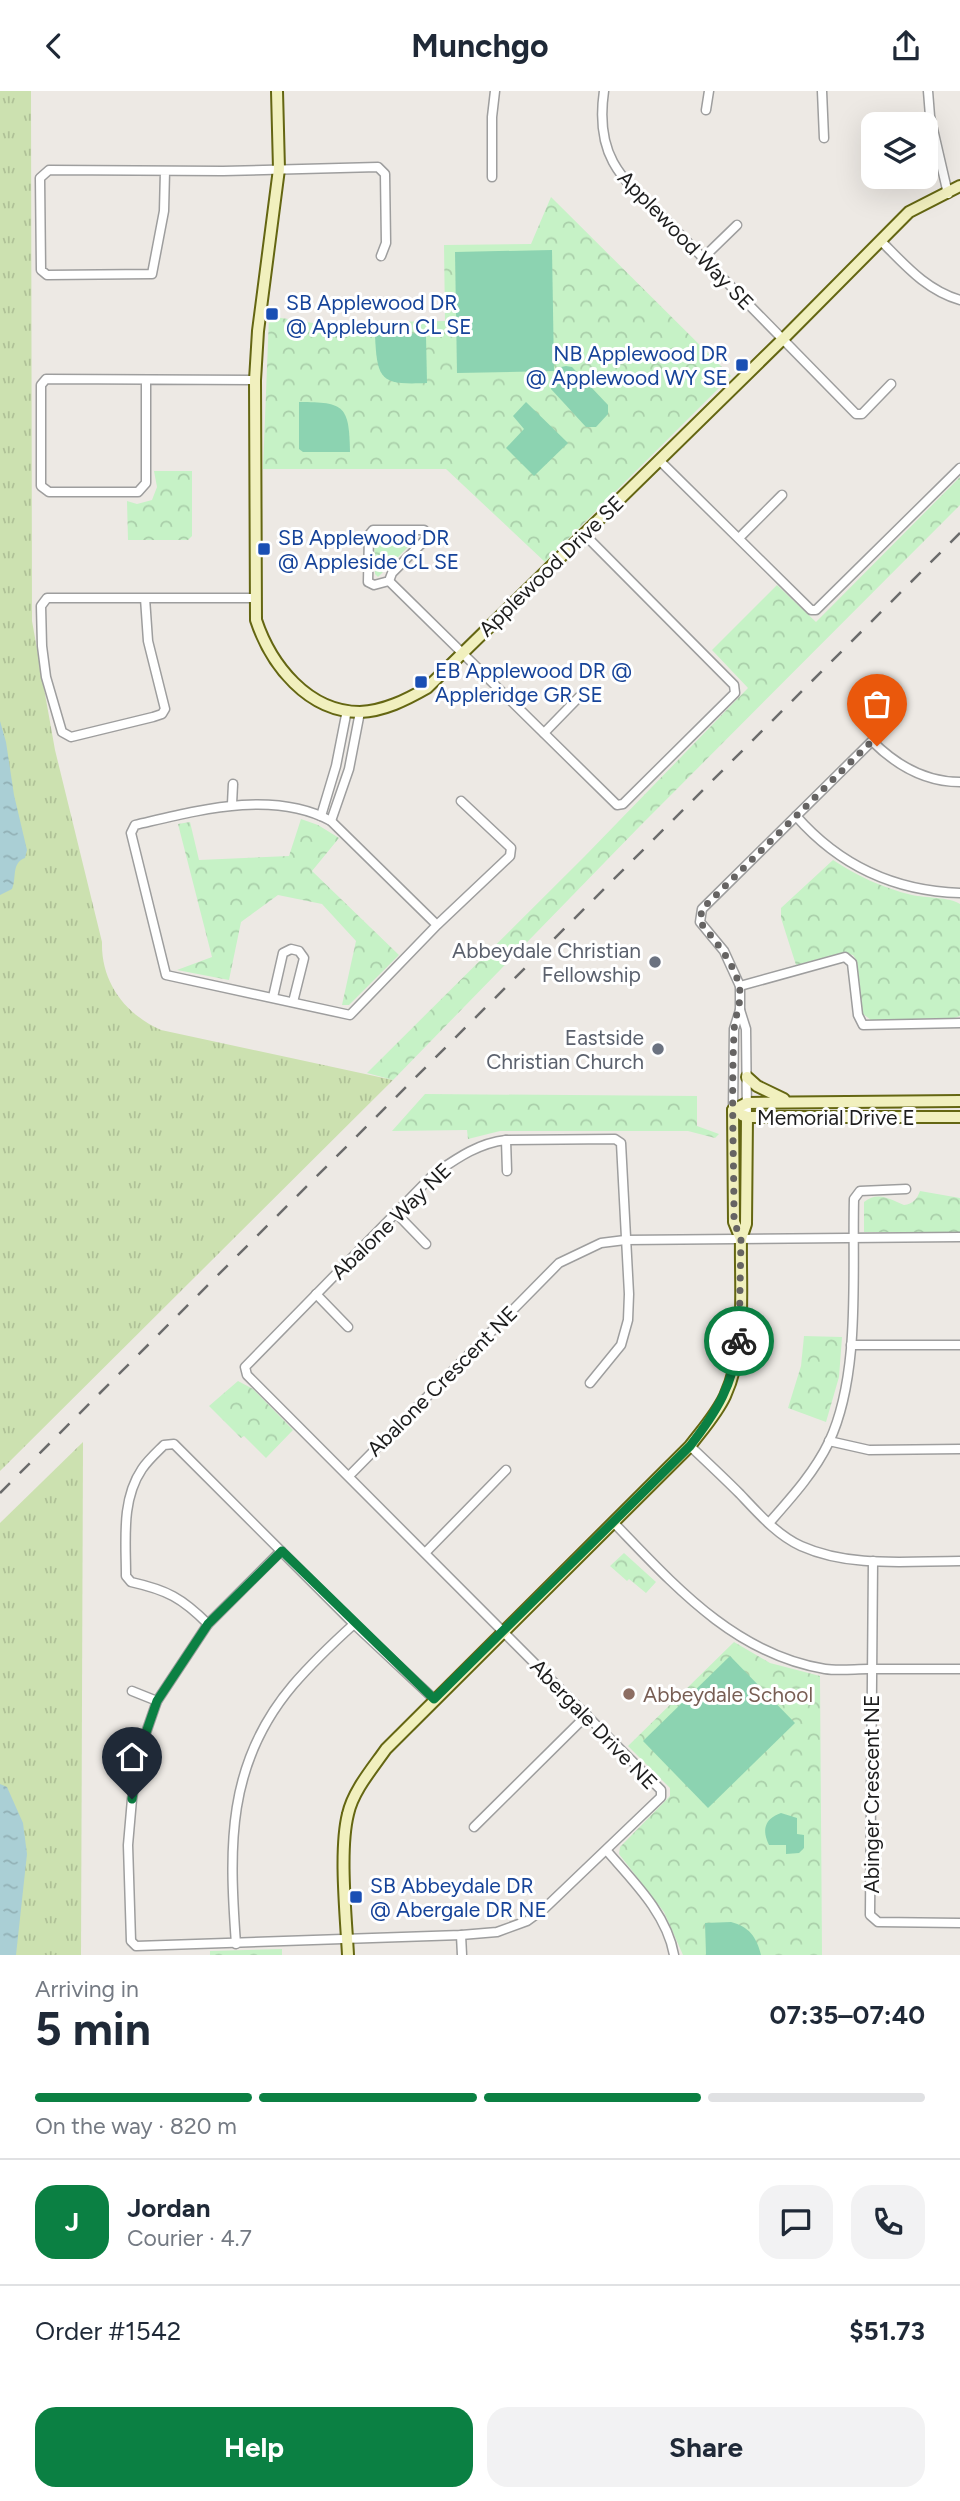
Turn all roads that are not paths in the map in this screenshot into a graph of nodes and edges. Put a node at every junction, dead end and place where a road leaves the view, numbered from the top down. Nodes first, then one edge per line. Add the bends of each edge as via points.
1 (277, 91) edge
2 (495, 91) edge
3 (604, 91) edge
4 (709, 91) edge
5 (822, 91) edge
6 (929, 91) edge
7 (706, 110) dead end
8 (824, 138) dead end
9 (279, 169) junction
10 (165, 171) junction
11 (492, 177) dead end
12 (960, 186) edge
13 (948, 194) junction
14 (960, 196) edge
15 (737, 225) dead end
16 (880, 241) junction
17 (381, 256) dead end
18 (703, 258) junction
19 (960, 300) edge
20 (783, 339) junction
21 (146, 380) junction
22 (255, 380) junction
23 (891, 384) dead end
24 (659, 460) junction
25 (960, 468) edge
26 (782, 495) dead end
27 (585, 535) junction
28 (739, 538) junction
29 (389, 581) junction
30 (145, 598) junction
31 (256, 599) junction
32 (463, 652) junction
33 (583, 693) dead end
34 (347, 710) junction
35 (360, 712) junction
36 (544, 733) junction
37 (336, 765) junction
38 (349, 769) junction
39 (960, 782) edge
40 (233, 784) dead end
41 (461, 800) dead end
42 (232, 804) junction
43 (321, 815) junction
44 (796, 816) junction
45 (331, 821) junction
46 (960, 893) edge
47 (437, 925) junction
48 (740, 986) junction
49 (272, 997) junction
50 (293, 1002) junction
51 (740, 1010) junction
52 (960, 1023) edge
53 (747, 1077) junction
54 (793, 1101) junction
55 (960, 1101) edge
56 (747, 1103) junction
57 (733, 1111) junction
58 (747, 1117) junction
59 (960, 1117) edge
60 (506, 1140) junction
61 (507, 1171) dead end
62 (906, 1189) dead end
63 (396, 1213) junction
64 (853, 1236) junction
65 (960, 1237) edge
66 (741, 1239) junction
67 (625, 1240) junction
68 (426, 1244) dead end
69 (316, 1294) junction
70 (348, 1327) dead end
71 (851, 1345) junction
72 (960, 1345) edge
73 (590, 1383) dead end
74 (829, 1441) junction
75 (690, 1446) junction
76 (960, 1450) edge
77 (506, 1470) dead end
78 (349, 1476) junction
79 (613, 1522) junction
80 (769, 1523) junction
81 (282, 1551) junction
82 (426, 1552) junction
83 (873, 1561) junction
84 (960, 1561) edge
85 (208, 1624) junction
86 (354, 1624) junction
87 (504, 1632) junction
88 (872, 1669) junction
89 (960, 1669) edge
90 (132, 1691) dead end
91 (434, 1699) junction
92 (157, 1701) junction
93 (587, 1715) junction
94 (474, 1826) dead end
95 (607, 1851) junction
96 (960, 1923) edge
97 (461, 1935) junction
98 (347, 1939) junction
99 (236, 1944) junction
100 (348, 1955) edge
101 (462, 1955) edge
102 (674, 1955) edge

1 - 9 street, Applewood Drive SE
2 - 11 street
3 - 18 street, Applewood Way SE via 605,146 615,167
4 - 7 street
5 - 8 street
6 - 13 street via 930,116
9 - 10 street
9 - 17 street via 378,167 385,174 386,243
9 - 22 street, Applewood Drive SE
10 - 10 street via 48,170 40,178 41,270 47,275 152,274 164,211
12 - 13 street, Applewood Drive SE
13 - 14 street
13 - 16 street, Applewood Drive SE via 909,212
15 - 18 street
16 - 19 street via 920,280 942,295
16 - 20 street, Applewood Drive SE
18 - 20 street, Applewood Way SE
20 - 23 street, Applewood Way SE via 856,414 862,414
20 - 24 street, Applewood Drive SE
21 - 21 street via 43,381 41,487 49,492 138,492 146,483
21 - 22 street
22 - 31 street, Applewood Drive SE
24 - 27 street, Applewood Drive SE
24 - 28 street
25 - 28 street via 816,610
26 - 28 street
27 - 32 street, Applewood Drive SE
27 - 36 street via 734,685 735,693 623,804 617,805
29 - 29 street via 368,582 369,535 373,530 424,530 427,538
29 - 32 street
30 - 30 street via 47,598 41,606 46,677 62,732 71,737 162,714 165,709 148,641
30 - 31 street
31 - 34 street, Applewood Drive SE via 263,642 287,677 327,705
32 - 35 street, Applewood Drive SE via 407,700
32 - 36 street
33 - 36 street
34 - 35 street, Applewood Drive SE
34 - 37 street
35 - 38 street
37 - 38 street
37 - 43 street
38 - 45 street
39 - 44 street via 911,771 872,741
40 - 42 street
41 - 47 street via 511,848 510,856
42 - 43 street
42 - 49 street via 135,825 131,833 166,975
43 - 45 street
44 - 46 street via 814,836 859,868 895,883
44 - 48 street via 702,909 700,922 723,951
45 - 47 street
47 - 50 street via 350,1015
48 - 51 street
48 - 52 street via 845,957 852,963 863,1025
49 - 50 street
49 - 50 street via 283,953 291,949 304,958
51 - 53 street via 746,1029
51 - 57 street via 734,1029
53 - 54 street via 773,1095
53 - 56 street
54 - 55 street, Memorial Drive E
54 - 56 street, Memorial Drive E
56 - 57 street, Memorial Drive E
56 - 58 street
57 - 58 street, Memorial Drive E
57 - 66 street via 734,1222
58 - 59 street, Memorial Drive E
58 - 66 street via 746,1224
60 - 61 street
60 - 63 street, Abalone Way NE via 463,1154 434,1174
60 - 67 street, Abalone Way NE via 615,1139 621,1143
62 - 64 street via 860,1191 853,1199
63 - 68 street
63 - 69 street, Abalone Way NE
64 - 65 street, Abalone Crescent NE
64 - 66 street, Abalone Crescent NE
64 - 71 street
66 - 67 street, Abalone Crescent NE
66 - 75 street via 740,1340 735,1369 713,1417
67 - 73 street via 628,1319 621,1345
67 - 78 street, Abalone Crescent NE via 601,1243 559,1263
69 - 70 street
69 - 78 street, Abalone Way NE via 245,1367 247,1375
71 - 72 street
71 - 74 street via 843,1399
74 - 76 street via 869,1450
74 - 80 street via 804,1483
75 - 79 street
75 - 80 street
77 - 82 street
78 - 82 street
79 - 87 street
79 - 88 street via 697,1607 756,1646 827,1669
80 - 83 street via 799,1545 825,1555
81 - 85 street
81 - 85 street via 174,1444 164,1445 134,1485 127,1510 126,1576 188,1604
81 - 86 street
82 - 87 street
83 - 84 street
83 - 88 street
85 - 92 street
86 - 91 street
86 - 99 street via 292,1686 271,1715 252,1755 232,1831
87 - 91 street
87 - 93 street, Abergale Drive NE
88 - 89 street, Abinger Crescent NE
88 - 96 street, Abinger Crescent NE via 870,1915 878,1922
90 - 92 street
91 - 98 street via 386,1749 361,1784 348,1813
92 - 99 street, Abergale Drive NE via 140,1750 132,1799 128,1845 131,1941 136,1946
93 - 94 street
93 - 95 street, Abergale Drive NE via 661,1790 661,1797
95 - 97 street, Abergale Drive NE via 527,1921 497,1932
95 - 102 street via 647,1898
97 - 98 street, Abergale Drive NE
97 - 101 street
98 - 99 street, Abergale Drive NE
98 - 100 street

